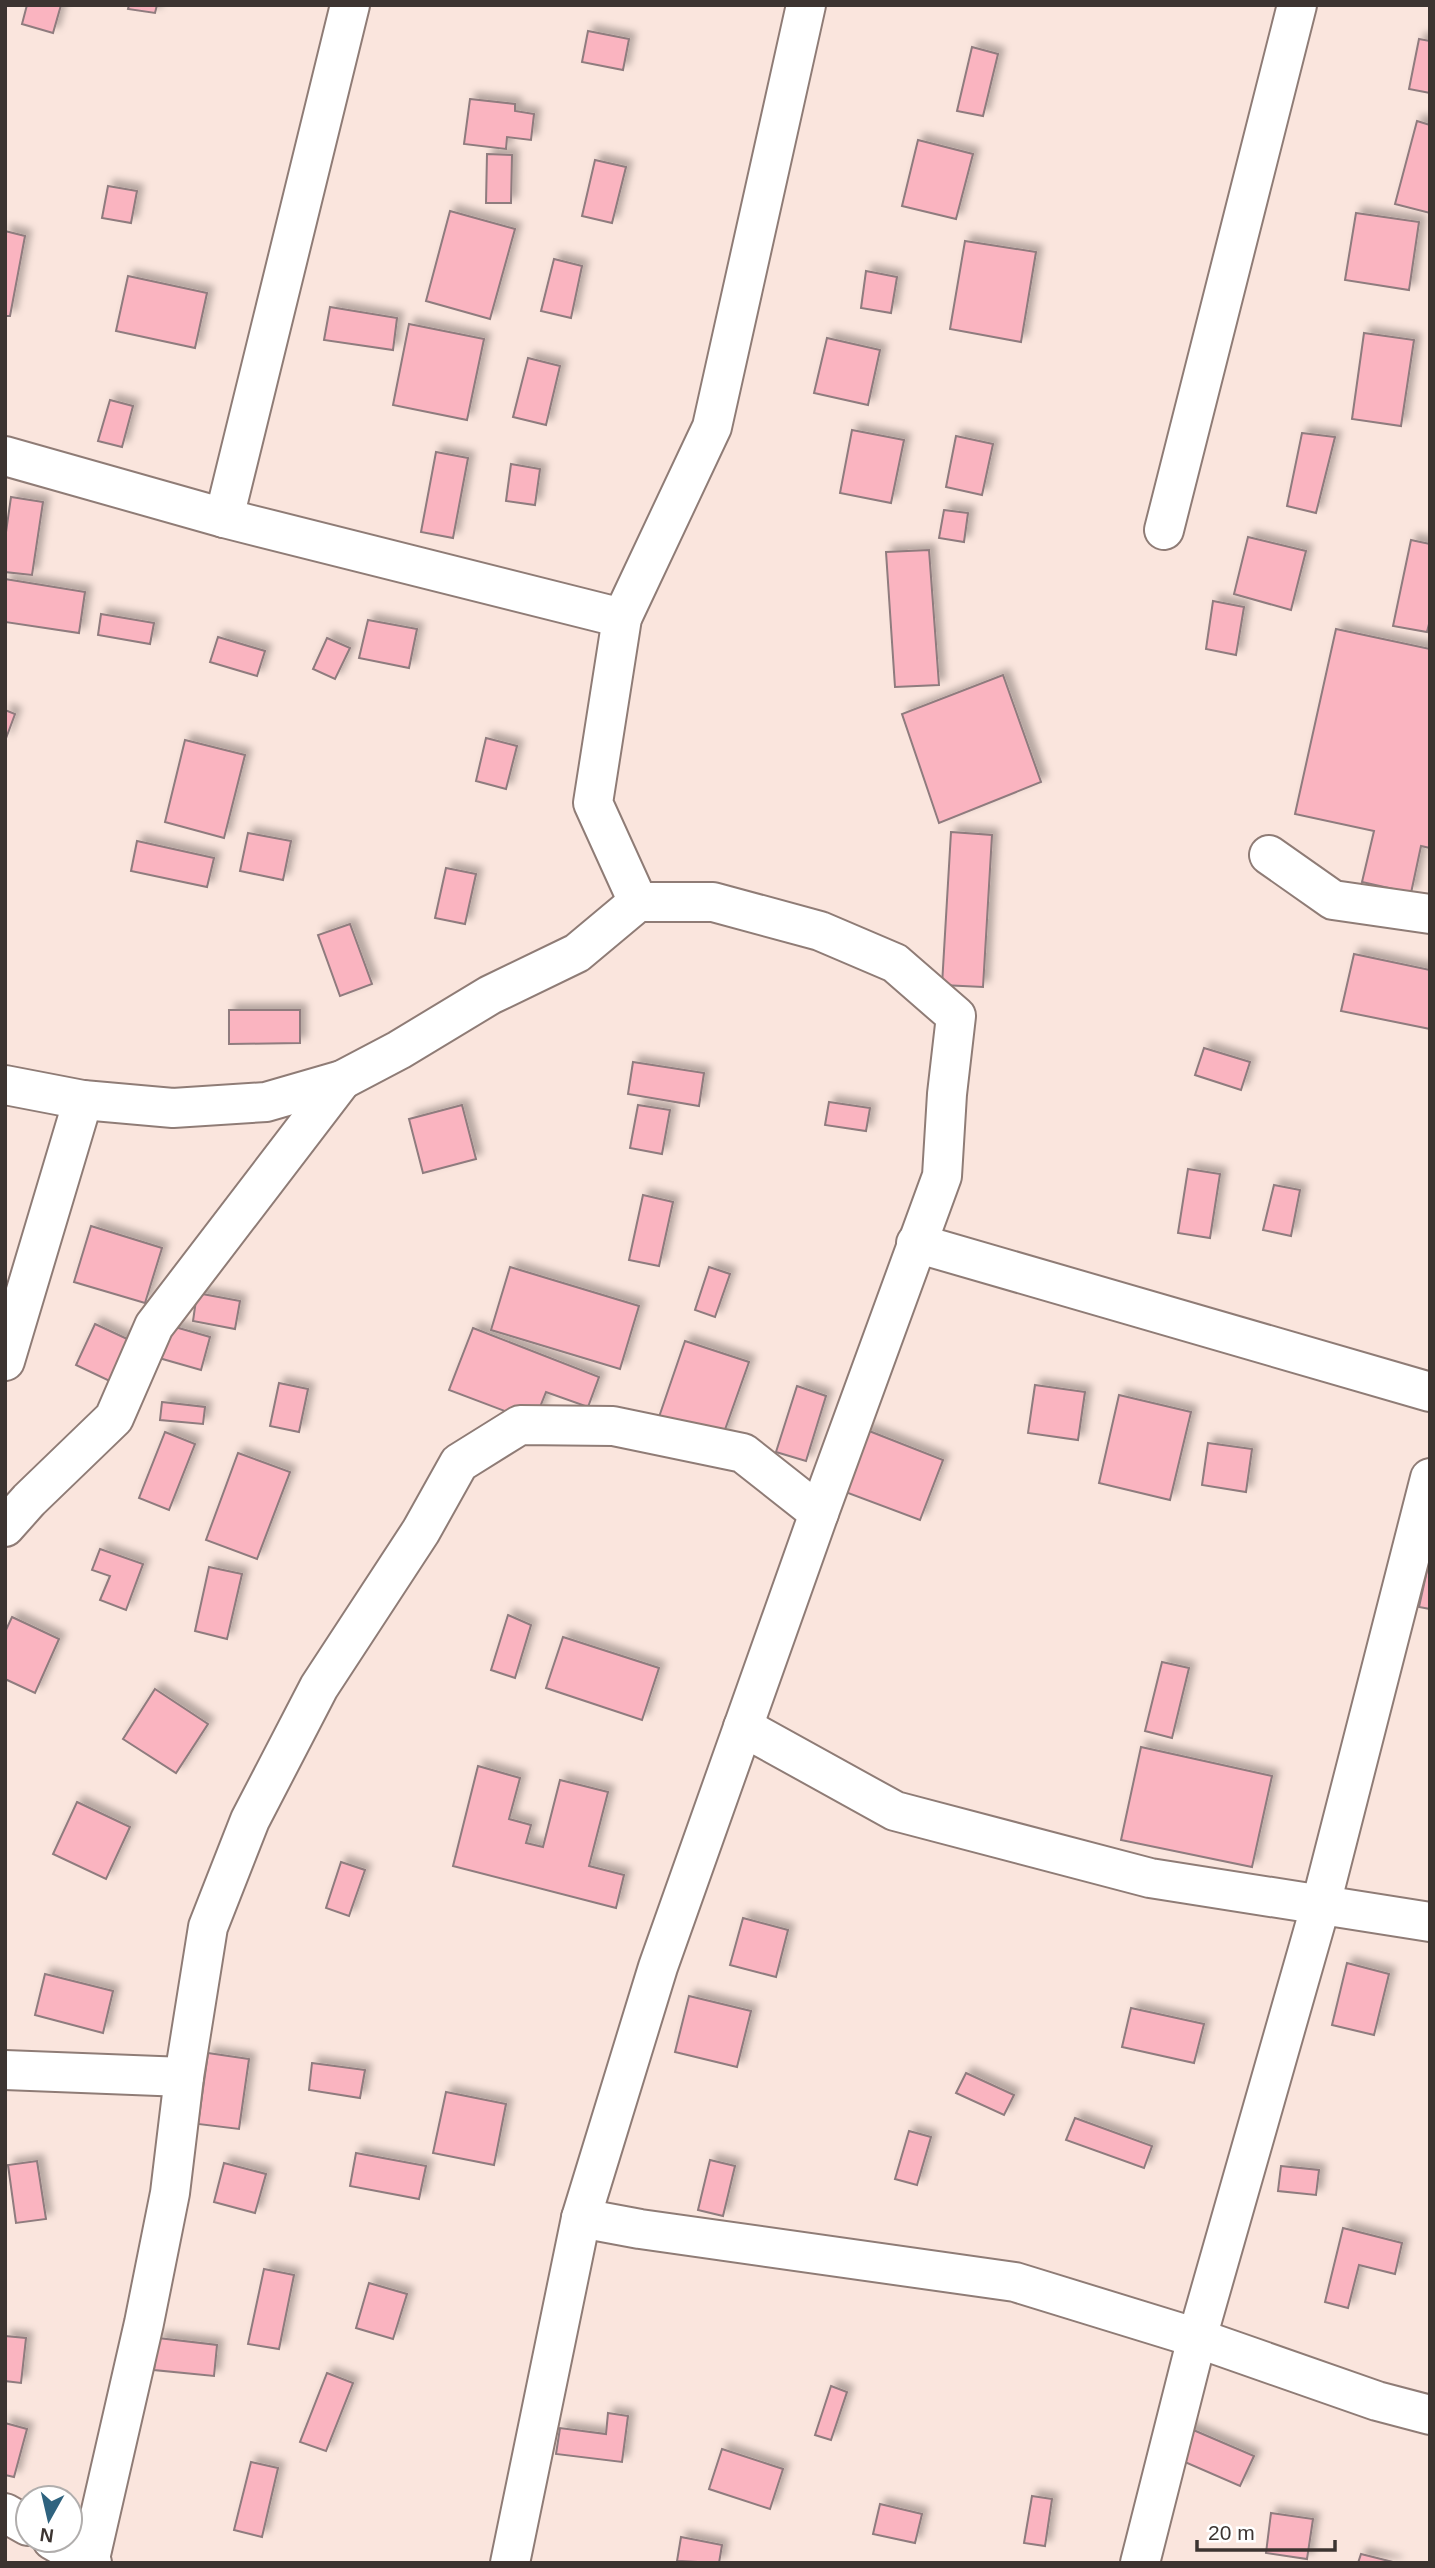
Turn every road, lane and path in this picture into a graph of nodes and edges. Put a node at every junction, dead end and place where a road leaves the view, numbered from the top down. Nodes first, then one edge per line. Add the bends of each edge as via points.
1 (350, 5) edge
2 (806, 5) edge
3 (1297, 5) edge
4 (5, 456) edge
5 (223, 518) junction
6 (1164, 530) dead end
7 (622, 618) junction
8 (1269, 855) dead end
9 (638, 902) junction
10 (1430, 914) edge
11 (342, 1080) junction
12 (5, 1085) edge
13 (82, 1100) junction
14 (916, 1243) junction
15 (5, 1361) edge
16 (1430, 1392) edge
17 (1430, 1478) edge
18 (819, 1513) junction
19 (5, 1527) edge
20 (743, 1727) junction
21 (1321, 1904) junction
22 (1430, 1922) edge
23 (5, 2070) edge
24 (184, 2077) junction
25 (581, 2218) junction
26 (1197, 2338) junction
27 (1430, 2415) edge
28 (90, 2562) edge
29 (510, 2563) edge
30 (1140, 2563) edge

1 - 5 street
2 - 7 street via 712,426
3 - 6 street
4 - 5 street
5 - 7 street
7 - 9 street via 593,803
8 - 10 street via 1332,900
9 - 11 street via 577,953 490,995
9 - 14 street via 713,902 820,931 895,963 956,1016 942,1176
11 - 13 street via 266,1102 173,1108
11 - 19 street via 154,1326 114,1419
12 - 13 street
13 - 15 street
14 - 16 street
14 - 18 street
17 - 21 street
18 - 20 street
18 - 24 street via 743,1453 613,1426 520,1425 459,1463 421,1531 319,1687 250,1820 208,1927
20 - 21 street via 895,1811 1150,1878
20 - 25 street via 658,1967
21 - 22 street
21 - 26 street
23 - 24 street
24 - 28 street via 170,2193
25 - 26 street via 1015,2281
25 - 29 street
26 - 27 street via 1377,2402
26 - 30 street

